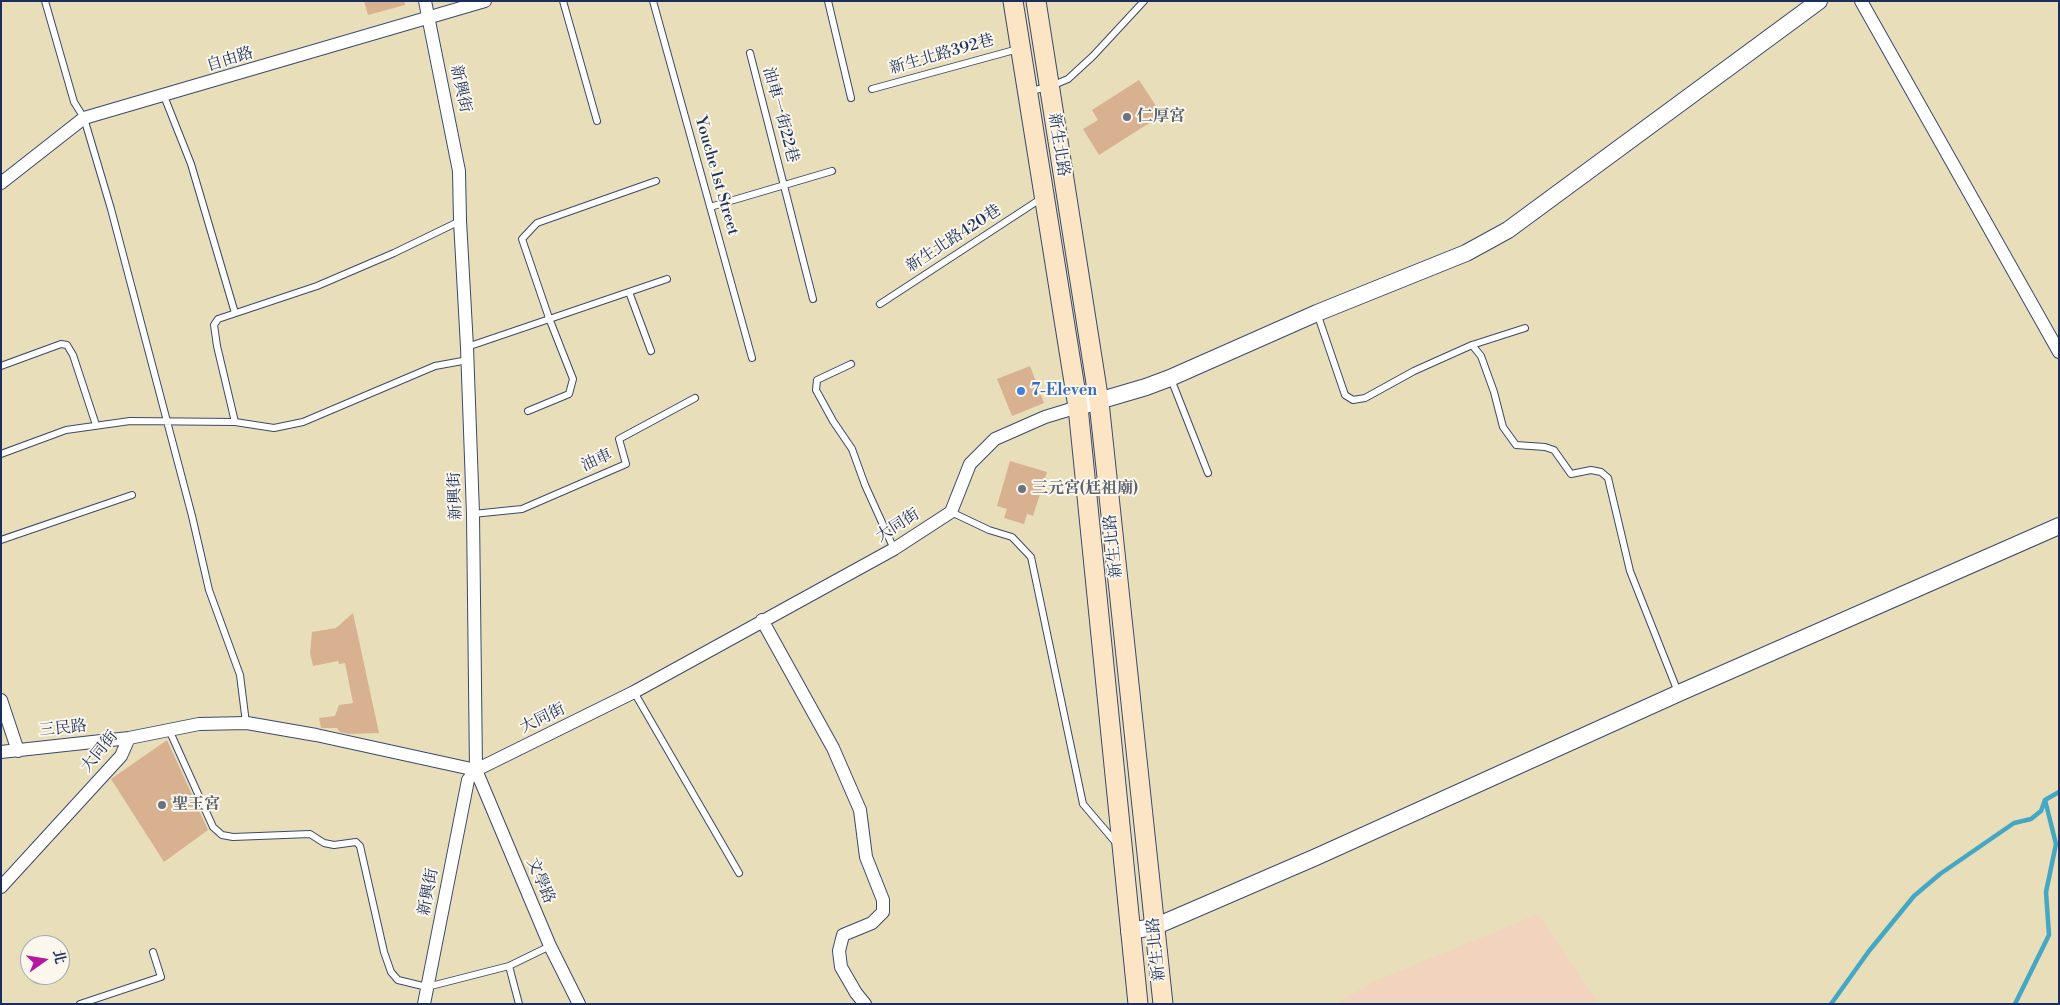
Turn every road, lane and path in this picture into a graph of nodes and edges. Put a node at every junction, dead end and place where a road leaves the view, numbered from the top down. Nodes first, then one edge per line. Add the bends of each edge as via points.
1 (45, 1) edge
2 (425, 1) edge
3 (485, 1) edge
4 (563, 1) edge
5 (653, 1) edge
6 (828, 1) edge
7 (1013, 1) edge
8 (1036, 1) edge
9 (1144, 1) edge
10 (1819, 1) edge
11 (1861, 1) edge
12 (429, 17) junction
13 (1020, 48) junction
14 (750, 53) dead end
15 (1049, 87) junction
16 (872, 89) dead end
17 (1027, 92) junction
18 (164, 96) junction
19 (851, 98) dead end
20 (84, 118) junction
21 (597, 122) dead end
22 (832, 171) dead end
23 (656, 181) dead end
24 (1, 183) edge
25 (784, 185) junction
26 (1043, 198) junction
27 (710, 207) junction
28 (460, 221) junction
29 (667, 279) dead end
30 (629, 292) junction
31 (813, 299) dead end
32 (880, 304) dead end
33 (235, 313) junction
34 (1317, 313) junction
35 (549, 318) junction
36 (1525, 328) dead end
37 (1472, 344) junction
38 (468, 347) junction
39 (651, 351) dead end
40 (2059, 352) edge
41 (752, 358) dead end
42 (468, 360) junction
43 (852, 364) dead end
44 (1, 366) edge
45 (1170, 378) junction
46 (695, 398) dead end
47 (1099, 402) junction
48 (1078, 407) junction
49 (528, 411) dead end
50 (168, 422) junction
51 (236, 422) junction
52 (96, 425) junction
53 (1, 454) edge
54 (1208, 473) dead end
55 (132, 495) dead end
56 (951, 512) junction
57 (473, 514) junction
58 (2059, 526) edge
59 (1, 540) edge
60 (894, 549) junction
61 (762, 620) junction
62 (634, 692) junction
63 (1679, 693) junction
64 (1, 700) edge
65 (246, 723) junction
66 (170, 732) junction
67 (129, 738) junction
68 (18, 751) junction
69 (1, 752) edge
70 (476, 770) junction
71 (1120, 847) junction
72 (739, 873) dead end
73 (1, 888) edge
74 (1154, 926) junction
75 (1129, 931) junction
76 (550, 946) junction
77 (153, 952) dead end
78 (509, 966) junction
79 (427, 987) junction
80 (80, 1004) edge
81 (424, 1004) edge
82 (519, 1004) edge
83 (579, 1004) edge
84 (864, 1004) edge
85 (1138, 1004) edge
86 (1163, 1004) edge

1 - 20 lane via 74,102
2 - 12 street, 新興街
3 - 12 street, 自由路
4 - 21 lane
5 - 27 lane, Youche 1st Street
6 - 19 lane
7 - 13 main road, 新生北路
8 - 15 main road, 新生北路
9 - 15 lane via 1068,79
10 - 34 street via 1508,230 1466,254
11 - 40 street
12 - 18 street, 自由路
12 - 28 street, 新興街 via 459,171
13 - 16 lane, 新生北路392巷
13 - 17 main road, 新生北路
14 - 25 lane, 油車一街22巷
15 - 17 lane
15 - 47 main road, 新生北路
17 - 26 main road, 新生北路
18 - 20 street, 自由路
18 - 33 lane via 191,164
20 - 24 street, 自由路
20 - 50 lane
22 - 25 lane, 油車一街22巷
23 - 35 lane via 537,223 522,238
25 - 27 lane, 油車一街22巷
25 - 31 lane, 油車一街22巷
26 - 32 lane, 新生北路420巷
26 - 48 main road, 新生北路
27 - 41 lane, Youche 1st Street
28 - 33 lane via 317,286
28 - 38 street, 新興街
29 - 30 lane
30 - 35 lane
30 - 39 lane
33 - 51 lane via 218,319 214,325
34 - 37 lane via 1345,395 1353,400 1365,398
34 - 45 street
35 - 38 lane
35 - 49 lane via 573,380 569,394
36 - 37 lane
37 - 63 lane via 1494,392 1503,427 1516,445 1554,450 1571,474 1591,470 1608,478 1630,571
38 - 42 street, 新興街
42 - 51 lane via 435,366 303,422 274,428
42 - 57 street, 新興街
43 - 60 lane via 817,380 816,390 852,449
44 - 52 lane via 61,344 67,345
45 - 47 street
45 - 54 lane
46 - 57 lane, 油車 via 619,439 626,464 522,509
47 - 48 street
47 - 74 main road, 新生北路
48 - 56 street via 1045,417 995,439 970,464
48 - 71 main road, 新生北路
50 - 51 lane
50 - 52 lane via 130,421
50 - 65 lane via 208,590 240,675
52 - 53 lane via 66,430
55 - 59 lane
56 - 60 street, 大同街
56 - 71 lane via 1012,537 1031,557 1083,804
57 - 70 street, 新興街
58 - 63 street
60 - 61 street, 大同街
61 - 62 street, 大同街
61 - 84 street via 833,748 860,810 866,857 883,900 883,912 872,923 843,935 839,951 841,966
62 - 70 street, 大同街
62 - 72 lane
63 - 74 street via 1316,858
64 - 68 street
65 - 66 street, 大同街 via 199,724
65 - 70 street, 大同街
66 - 67 street, 大同街
66 - 79 lane via 213,827 222,835 310,834 334,845 356,842 360,846 391,972 398,980
67 - 68 street, 三民路
67 - 73 street, 大同街 via 121,756
68 - 69 street, 三民路
70 - 76 street, 文學路
70 - 79 street, 新興街 via 468,780
71 - 75 main road, 新生北路
74 - 75 street
74 - 86 main road, 新生北路
75 - 85 main road, 新生北路
76 - 78 lane
76 - 83 street, 文學路
77 - 80 lane via 161,977
78 - 79 lane
78 - 82 lane
79 - 81 street, 新興街

